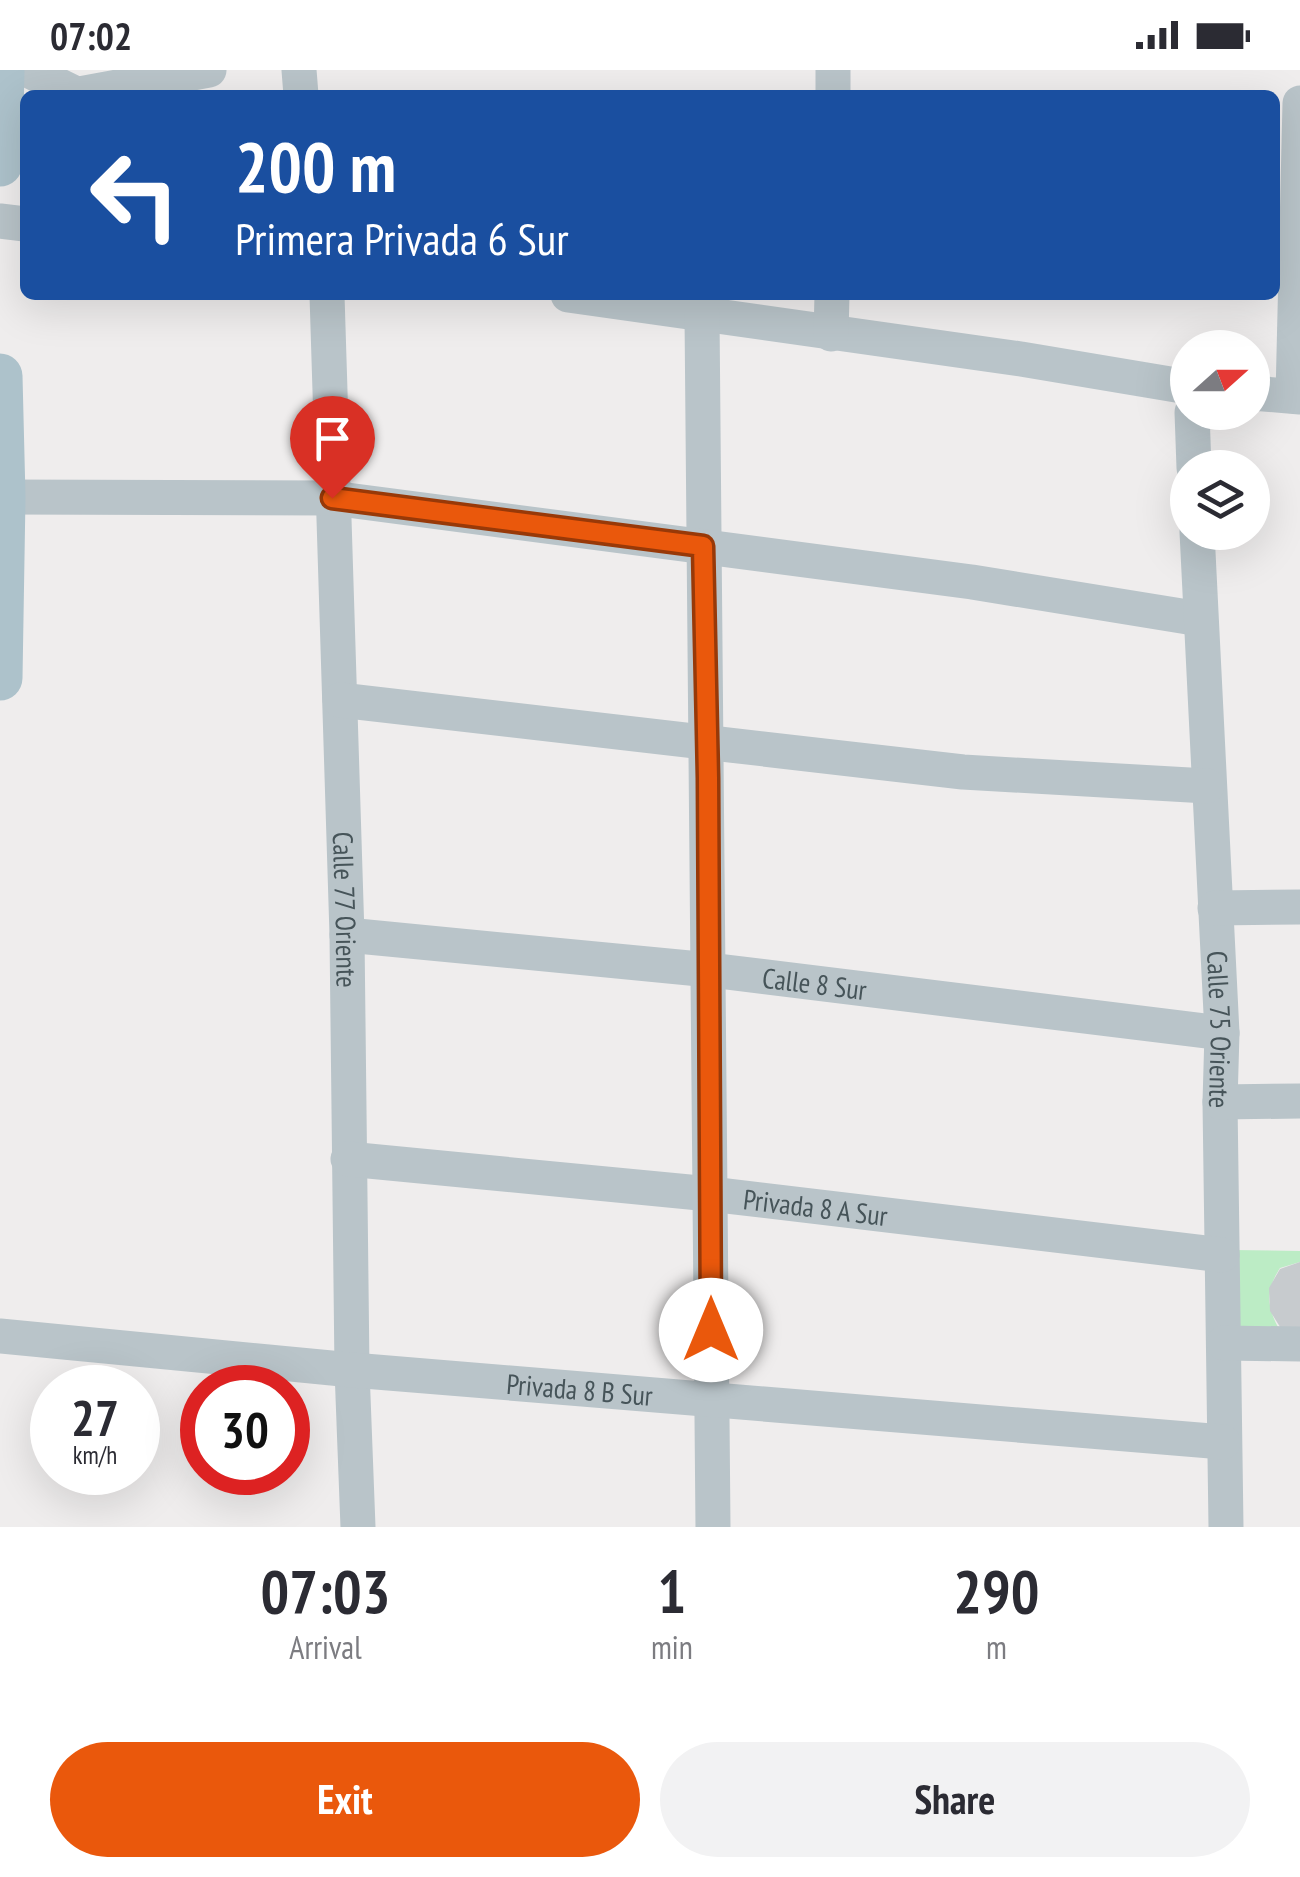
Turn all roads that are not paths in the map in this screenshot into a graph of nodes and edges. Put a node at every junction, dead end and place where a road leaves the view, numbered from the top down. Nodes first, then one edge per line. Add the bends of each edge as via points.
1 (2, 70) edge
2 (28, 70) edge
3 (209, 70) edge
4 (67, 90) edge
5 (97, 90) edge
6 (1300, 103) edge
7 (9, 135) edge
8 (1286, 191) edge
9 (327, 300) edge
10 (602, 300) edge
11 (832, 300) edge
12 (702, 315) junction
13 (831, 334) junction
14 (0, 376) edge
15 (1170, 384) edge
16 (1270, 395) edge
17 (1297, 397) edge
18 (2, 498) junction
19 (332, 498) junction
20 (703, 546) junction
21 (1197, 550) edge
22 (1200, 620) junction
23 (0, 678) edge
24 (340, 700) junction
25 (708, 740) junction
26 (1207, 786) junction
27 (1300, 907) edge
28 (1216, 908) junction
29 (347, 935) junction
30 (710, 970) junction
31 (1222, 1033) junction
32 (1300, 1101) edge
33 (1220, 1102) junction
34 (348, 1158) junction
35 (710, 1194) junction
36 (1222, 1255) junction
37 (0, 1336) edge
38 (1224, 1343) junction
39 (1300, 1344) edge
40 (352, 1370) junction
41 (711, 1398) junction
42 (1223, 1442) junction
43 (358, 1527) edge
44 (713, 1527) edge
45 (1226, 1527) edge

1 - 7 main road
2 - 4 street
3 - 5 street
6 - 8 street
8 - 17 street
9 - 19 street, Calle 77 Oriente
10 - 12 street
11 - 13 street
12 - 13 street
12 - 20 street
13 - 15 street
14 - 18 main road
16 - 17 street
18 - 19 street
18 - 23 main road
19 - 20 street
19 - 24 street, Calle 77 Oriente
20 - 22 street
20 - 25 street
21 - 22 street, Calle 75 Oriente
22 - 26 street, Calle 75 Oriente
24 - 25 street
24 - 29 street, Calle 77 Oriente
25 - 26 street via 963,772
25 - 30 street
26 - 28 street, Calle 75 Oriente
27 - 28 street
28 - 31 street, Calle 75 Oriente
29 - 30 street, Calle 8 Sur
29 - 34 street, Calle 77 Oriente
30 - 31 street, Calle 8 Sur
30 - 35 street
31 - 33 street, Calle 75 Oriente
32 - 33 street
33 - 36 street, Calle 75 Oriente
34 - 35 street, Privada 8 A Sur
34 - 40 street, Calle 77 Oriente
35 - 36 street, Privada 8 A Sur
35 - 41 street
36 - 38 street, Calle 75 Oriente
37 - 40 street, Privada 8 B Sur
38 - 39 street
38 - 42 street, Calle 75 Oriente
40 - 41 street, Privada 8 B Sur
40 - 43 street, Calle 77 Oriente
41 - 42 street, Privada 8 B Sur
41 - 44 street
42 - 45 street, Calle 75 Oriente

